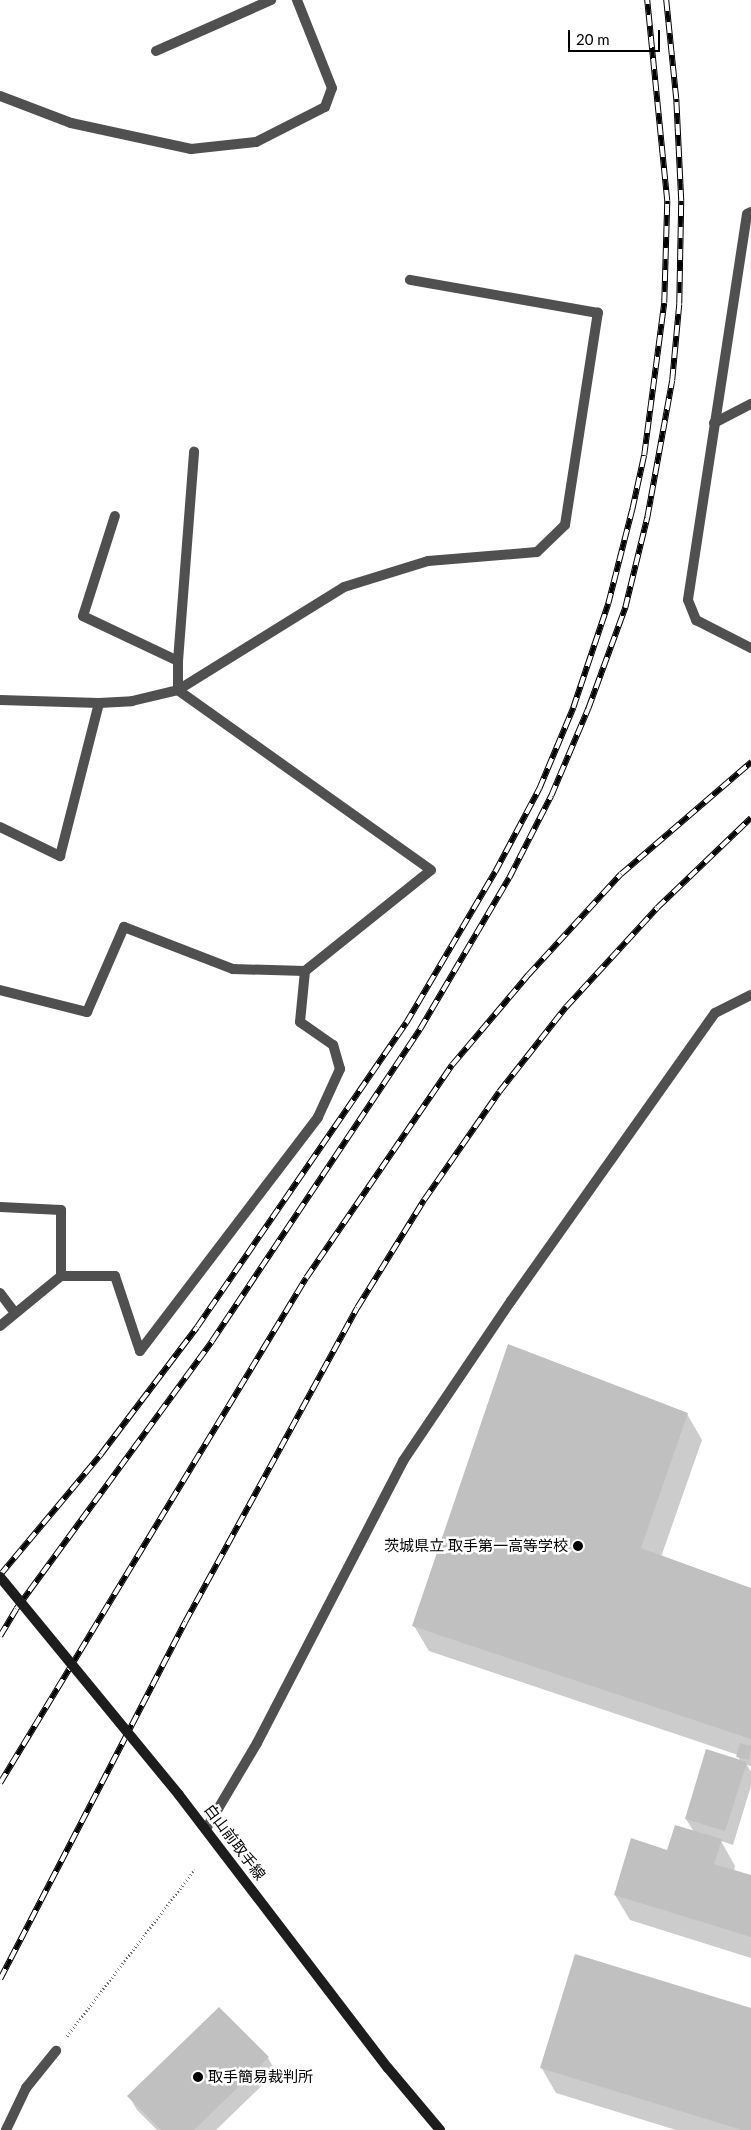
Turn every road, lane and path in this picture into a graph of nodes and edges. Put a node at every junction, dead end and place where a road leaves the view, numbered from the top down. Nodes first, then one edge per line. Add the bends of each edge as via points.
1 (271, 0) edge
2 (297, 0) edge
3 (156, 50) dead end
4 (0, 96) edge
5 (751, 212) edge
6 (410, 280) dead end
7 (751, 404) edge
8 (714, 423) junction
9 (194, 452) dead end
10 (115, 516) dead end
11 (751, 648) edge
12 (178, 661) junction
13 (178, 690) junction
14 (0, 700) edge
15 (99, 703) junction
16 (0, 828) edge
17 (305, 971) junction
18 (0, 990) edge
19 (751, 995) edge
20 (0, 1207) edge
21 (61, 1276) junction
22 (0, 1293) edge
23 (15, 1313) junction
24 (0, 1326) edge
25 (0, 1577) edge
26 (206, 1829) junction
27 (195, 1869) dead end
28 (56, 2051) joint
29 (6, 2130) edge
30 (440, 2130) edge

1 - 3 street
2 - 4 street via 332,88 325,107 256,142 191,149 71,123
5 - 8 street via 747,214
6 - 13 street via 598,313 565,525 537,552 428,561 344,587
7 - 8 street
8 - 11 street via 688,600 696,620
9 - 12 street
10 - 12 street via 83,616
12 - 13 street
13 - 15 street
13 - 17 street via 431,870
14 - 15 street
15 - 16 street via 60,856
17 - 18 street via 233,969 124,927 87,1012
17 - 21 street via 300,1022 333,1045 340,1069 318,1117 140,1351 115,1276
19 - 26 street via 715,1013 516,1293 403,1461 257,1743
20 - 21 street via 61,1210
21 - 23 street
22 - 23 street
23 - 24 street
25 - 26 main road, 白山前取手線, bridge
26 - 30 main road, 白山前取手線 via 388,2068
27 - 28 path
28 - 29 street via 26,2088

